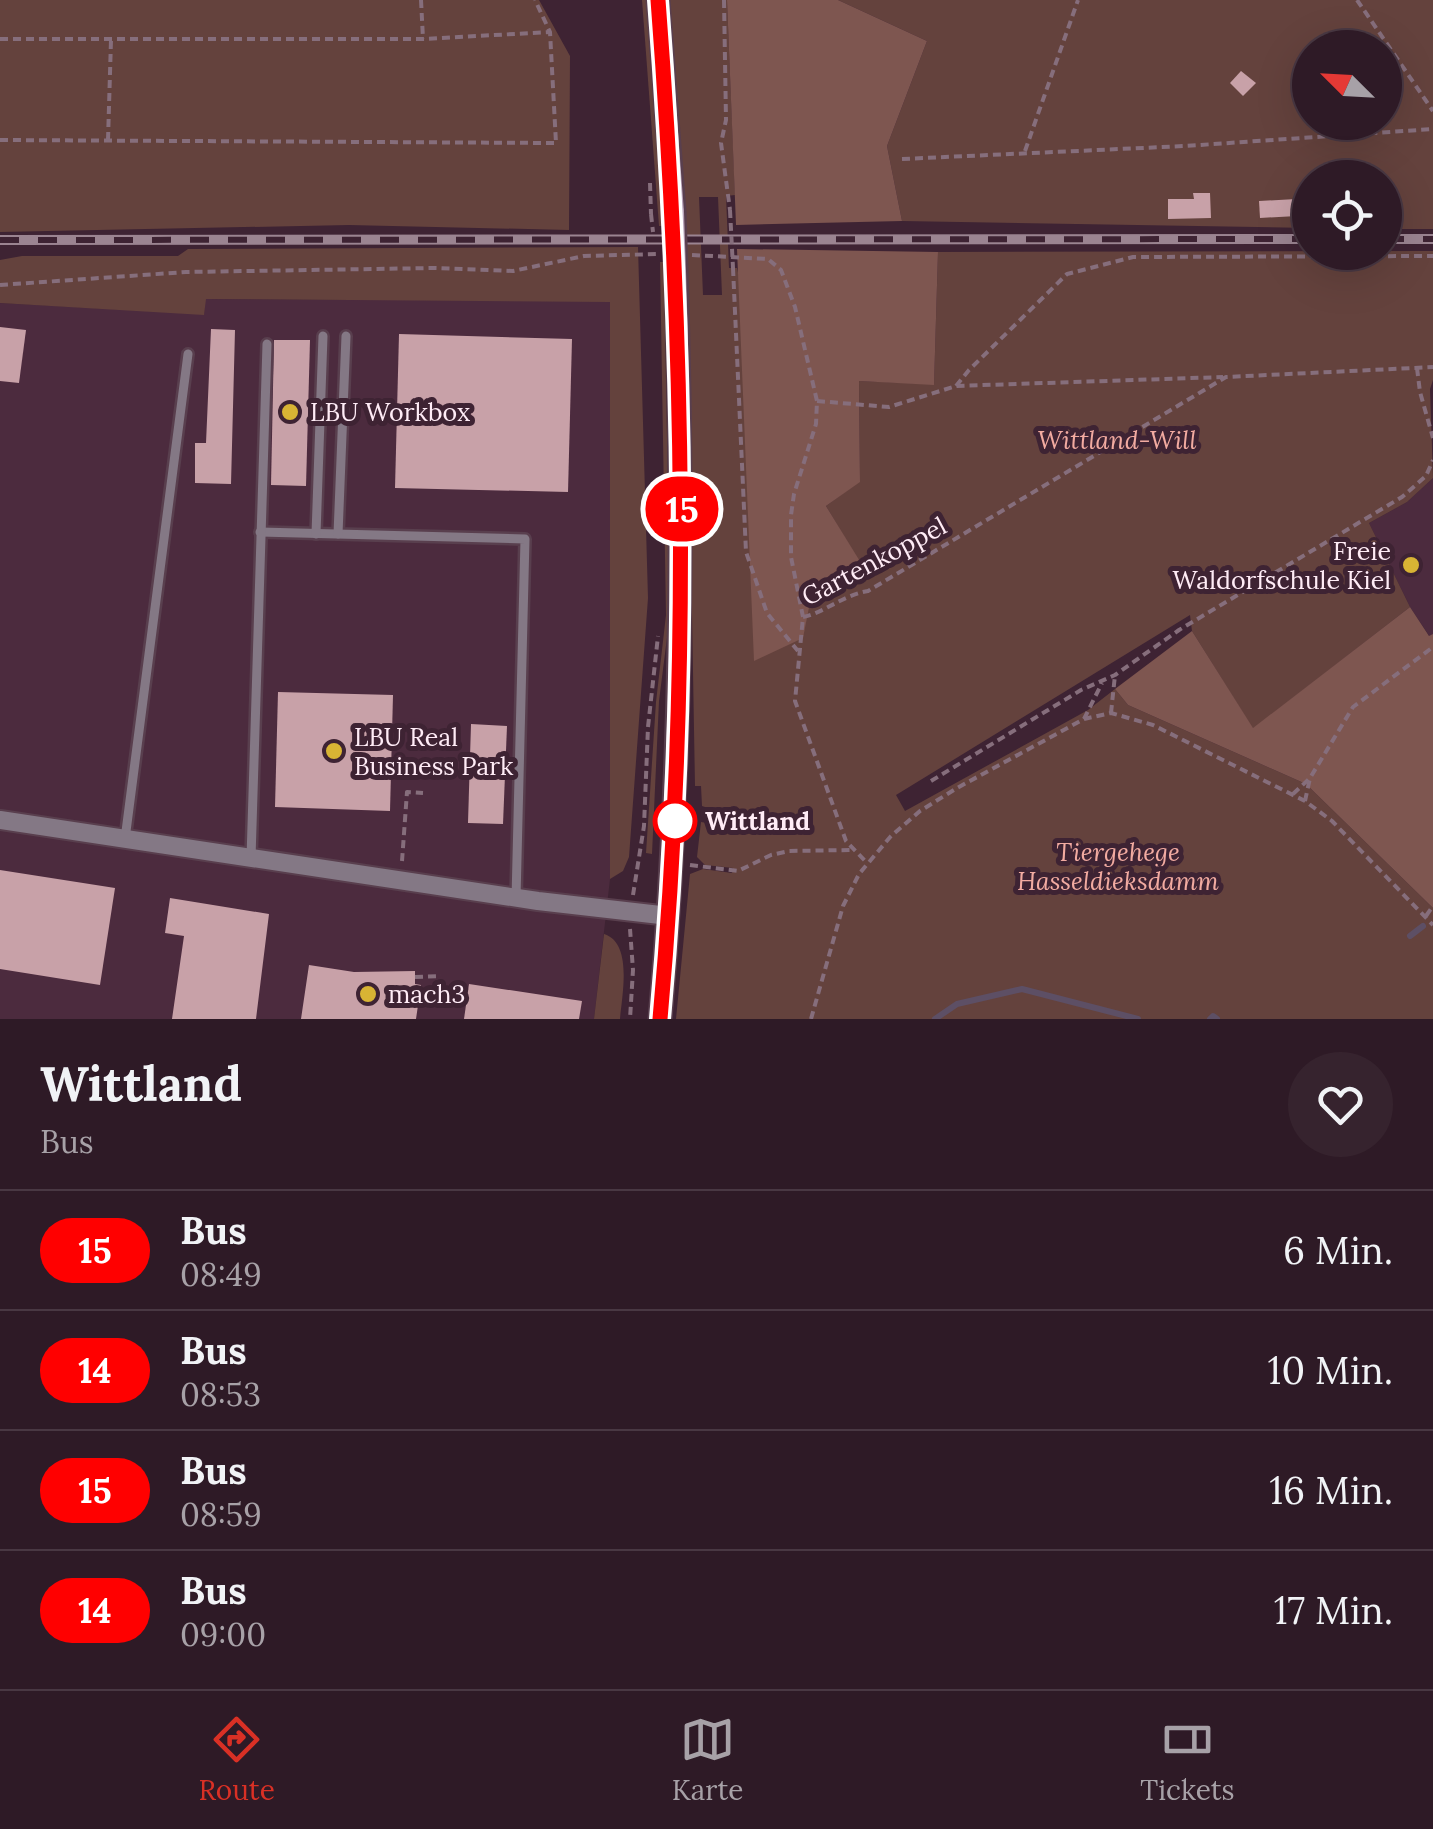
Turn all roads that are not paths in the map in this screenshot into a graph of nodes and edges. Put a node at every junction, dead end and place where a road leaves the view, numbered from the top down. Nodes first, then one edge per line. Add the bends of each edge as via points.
1 (658, 0) edge
2 (323, 336) dead end
3 (346, 336) dead end
4 (267, 344) dead end
5 (188, 354) dead end
6 (260, 532) junction
7 (316, 534) junction
8 (338, 534) junction
9 (0, 820) edge
10 (125, 838) junction
11 (251, 858) junction
12 (516, 898) junction
13 (669, 916) junction
14 (660, 1019) edge

1 - 13 main road, bridge via 678,260 682,473
2 - 7 lane
3 - 8 lane
4 - 6 lane
5 - 10 lane
6 - 7 lane
6 - 11 lane
7 - 8 lane
8 - 12 lane via 525,540
9 - 10 street
10 - 11 street
11 - 12 street
12 - 13 street
13 - 14 main road

